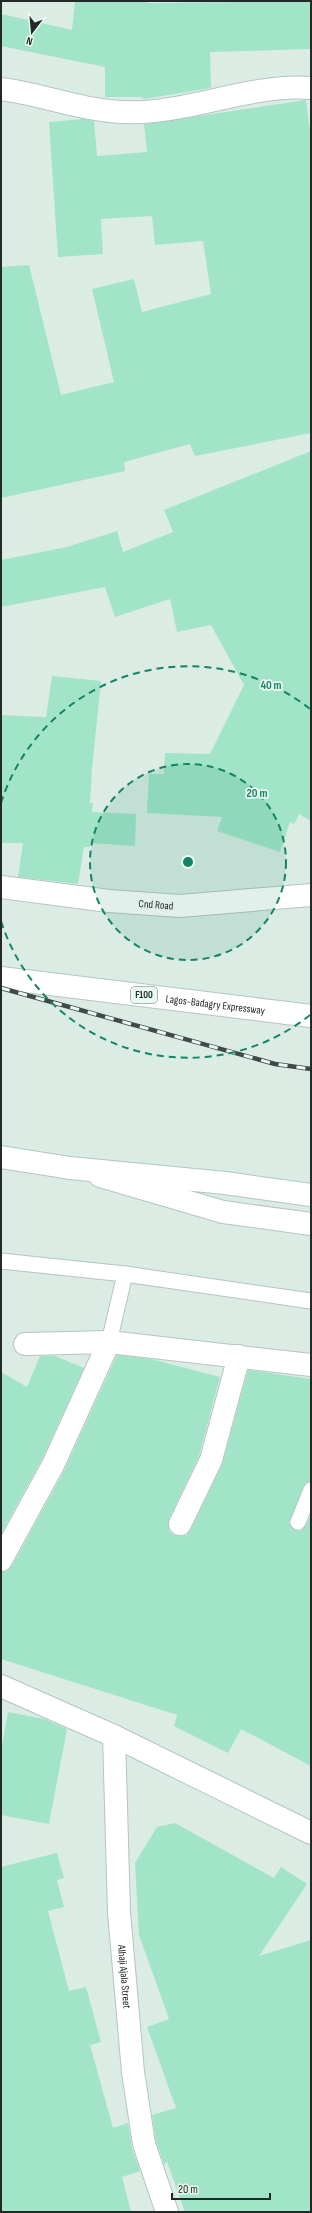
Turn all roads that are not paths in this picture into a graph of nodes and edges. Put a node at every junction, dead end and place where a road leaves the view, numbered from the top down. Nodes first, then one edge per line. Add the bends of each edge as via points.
1 (311, 88) edge
2 (1, 89) edge
3 (1, 887) edge
4 (311, 895) edge
5 (1, 978) edge
6 (311, 1007) edge
7 (287, 1013) junction
8 (311, 1016) edge
9 (1, 1157) edge
10 (70, 1168) junction
11 (311, 1194) edge
12 (311, 1224) edge
13 (1, 1261) edge
14 (125, 1274) junction
15 (311, 1301) edge
16 (109, 1342) junction
17 (25, 1344) dead end
18 (238, 1356) junction
19 (311, 1366) edge
20 (311, 1490) edge
21 (298, 1522) dead end
22 (180, 1524) dead end
23 (1, 1560) edge
24 (1, 1686) edge
25 (114, 1736) junction
26 (311, 1833) edge
27 (167, 2212) edge

1 - 2 main road via 283,89 162,109 121,112
3 - 4 main road, Cnd Road via 109,901 180,906
5 - 7 main road, Lagos-Badagry Expressway / F100
6 - 7 main road, Lagos-Badagry Expressway / F100
7 - 8 main road, F100
9 - 10 main road
10 - 11 main road
10 - 12 main road via 223,1212
13 - 14 lane
14 - 15 lane
14 - 16 lane
16 - 17 main road
16 - 18 main road
16 - 23 main road via 53,1465
18 - 19 main road
18 - 22 main road via 211,1460
20 - 21 lane
24 - 25 main road
25 - 26 main road
25 - 27 main road, Alhaji Ajala Street via 119,1912 133,2072 144,2144

